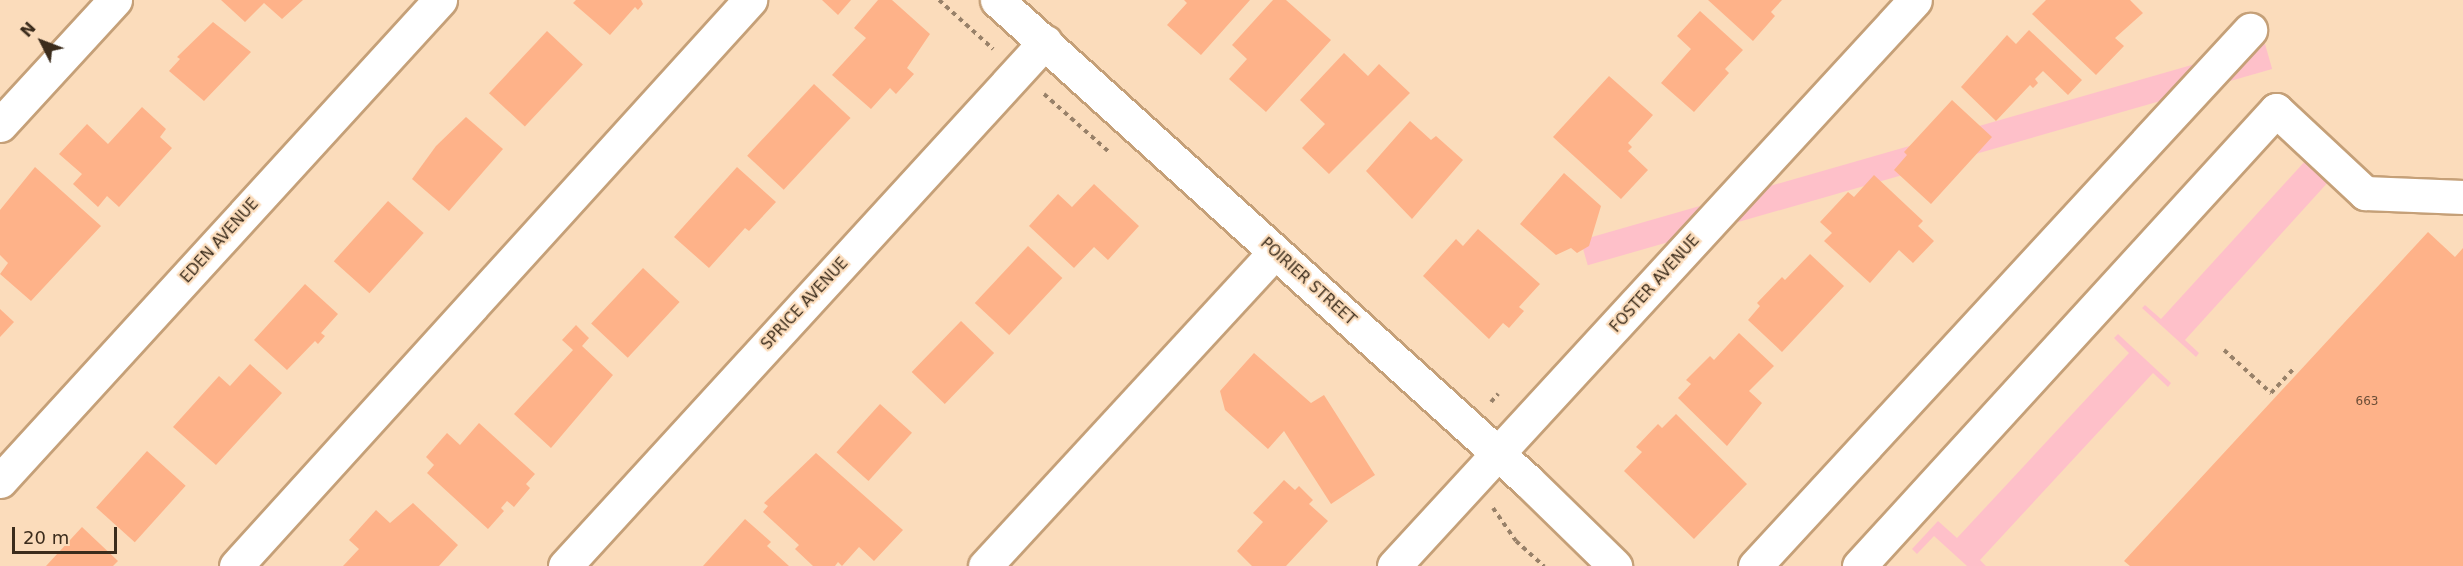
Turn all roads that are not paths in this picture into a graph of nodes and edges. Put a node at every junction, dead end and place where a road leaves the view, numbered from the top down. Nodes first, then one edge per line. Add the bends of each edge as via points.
1 (115, 0) edge
2 (440, 0) edge
3 (750, 0) edge
4 (997, 0) edge
5 (1915, 0) edge
6 (2250, 30) dead end
7 (1045, 42) junction
8 (0, 125) edge
9 (2463, 197) edge
10 (1275, 252) junction
11 (1498, 455) junction
12 (0, 482) edge
13 (236, 566) edge
14 (565, 566) edge
15 (985, 566) edge
16 (1394, 566) edge
17 (1615, 566) edge
18 (1755, 566) edge
19 (1859, 566) edge

1 - 8 street
2 - 12 street, EDEN AVENUE
3 - 13 street
4 - 7 street, POIRIER STREET
5 - 11 street, FOSTER AVENUE
6 - 18 street
7 - 10 street, POIRIER STREET
7 - 14 street, SPRICE AVENUE
9 - 19 street via 2365,194 2276,110
10 - 11 street, POIRIER STREET
10 - 15 street
11 - 16 street, FOSTER AVENUE
11 - 17 street, POIRIER STREET

